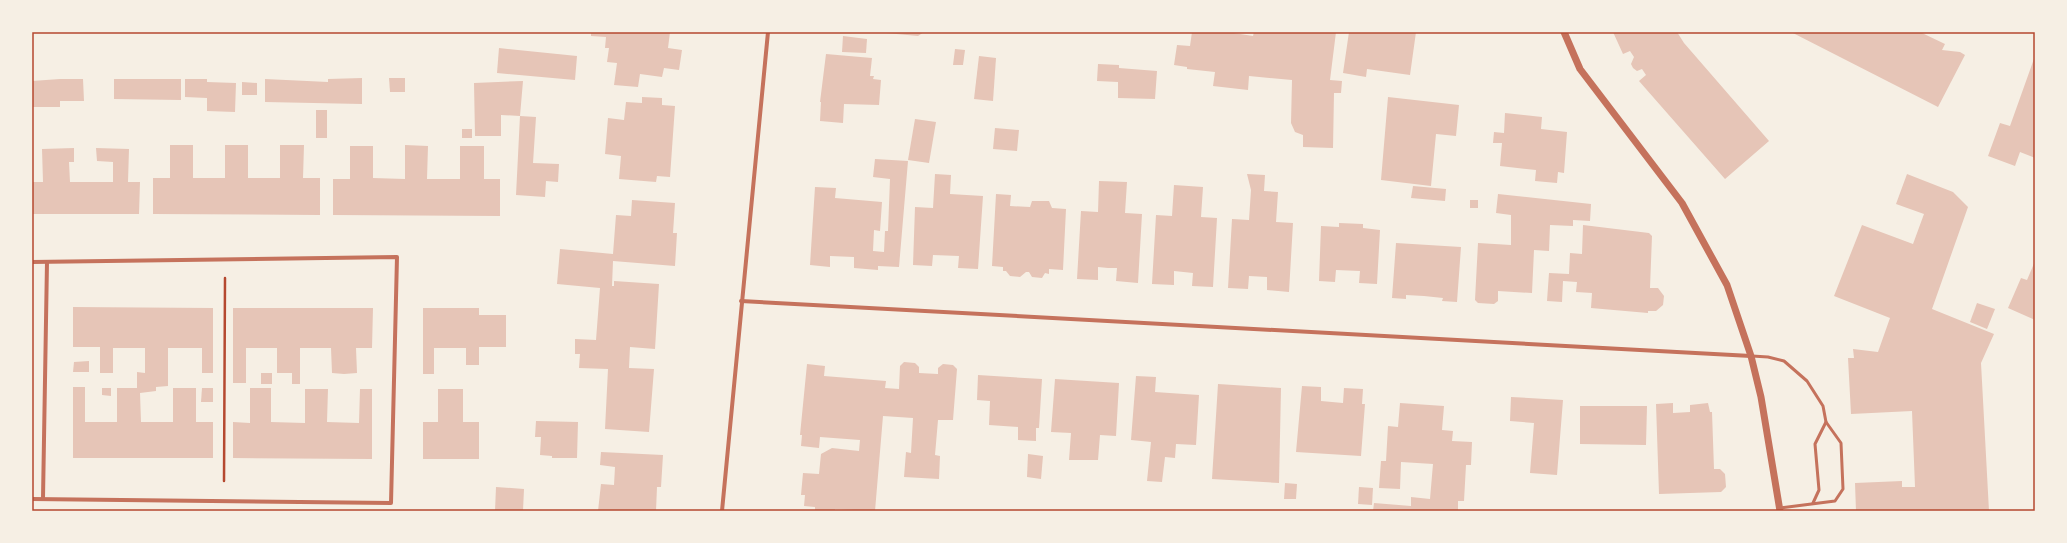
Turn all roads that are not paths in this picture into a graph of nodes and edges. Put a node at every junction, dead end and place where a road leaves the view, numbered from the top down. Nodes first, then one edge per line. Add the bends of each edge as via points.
1 (768, 32) edge
2 (1564, 32) edge
3 (32, 262) edge
4 (47, 262) junction
5 (741, 301) junction
6 (1750, 356) junction
7 (1826, 422) junction
8 (43, 498) junction
9 (32, 499) edge
10 (1813, 503) junction
11 (1780, 510) edge
12 (722, 511) edge

1 - 5 street
2 - 6 street via 1580,69 1682,203 1727,285
3 - 4 street
4 - 8 street
4 - 8 street via 397,257 391,503
5 - 6 street
5 - 12 street
6 - 7 lane via 1784,361 1807,381 1823,406
6 - 11 street via 1761,397
7 - 10 lane via 1815,444 1819,490
7 - 10 lane via 1841,443 1843,489 1835,501
8 - 9 street
10 - 11 lane

